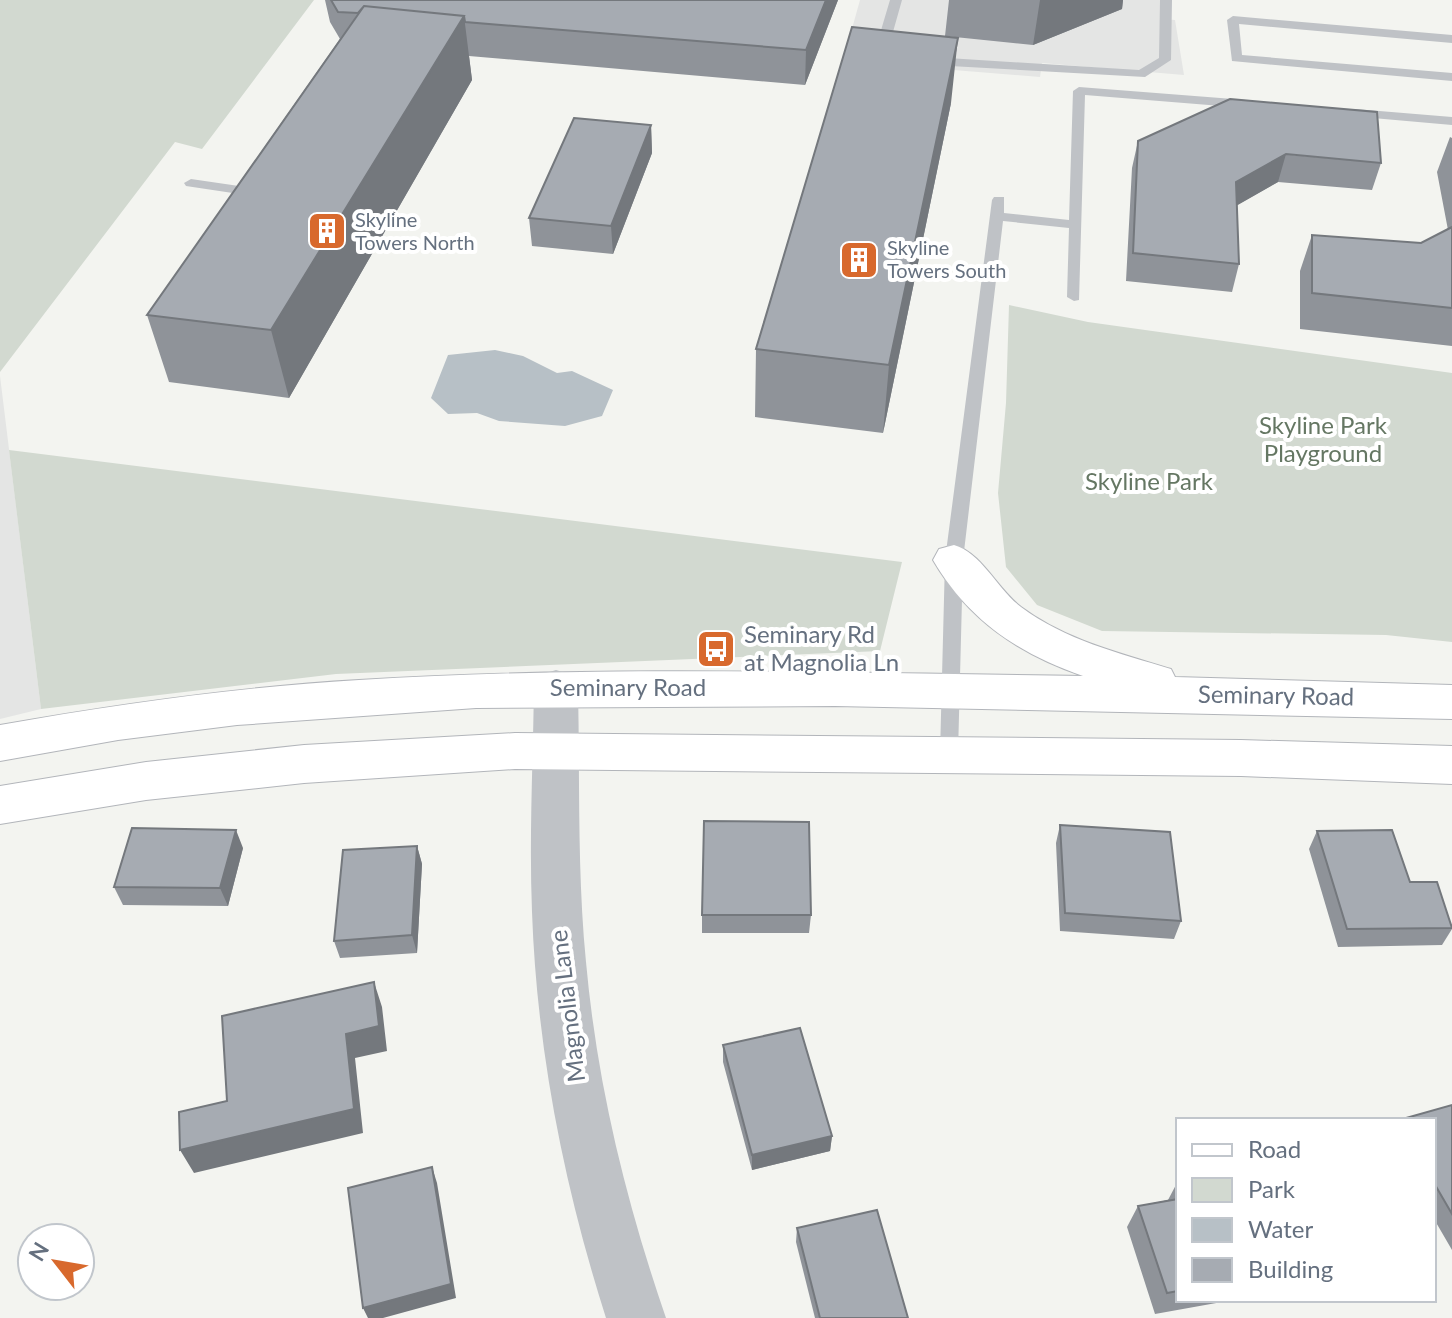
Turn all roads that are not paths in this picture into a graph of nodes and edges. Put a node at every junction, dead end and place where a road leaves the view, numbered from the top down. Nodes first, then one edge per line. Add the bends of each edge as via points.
1 (896, 0) edge
2 (1166, 0) edge
3 (1452, 39) edge
4 (1452, 77) edge
5 (1265, 106) edge
6 (1343, 112) edge
7 (1452, 121) edge
8 (191, 183) dead end
9 (267, 194) edge
10 (1076, 225) junction
11 (1074, 297) dead end
12 (954, 560) junction
13 (556, 687) junction
14 (949, 691) junction
15 (1203, 695) junction
16 (1452, 702) edge
17 (0, 743) edge
18 (557, 751) junction
19 (949, 754) junction
20 (1452, 765) edge
21 (0, 805) edge
22 (636, 1318) edge

1 - 2 lane via 882,47 912,58 1141,74 1165,60
3 - 4 lane via 1233,20 1236,58
5 - 10 lane via 1079,91
6 - 7 lane
8 - 9 lane
10 - 11 lane
10 - 12 lane via 998,208
12 - 14 lane
12 - 15 main road via 990,605 1030,634 1109,667
13 - 14 main road, Seminary Road
13 - 17 main road, Seminary Road via 402,693 233,709
13 - 18 street, Magnolia Lane
14 - 15 main road, Seminary Road
14 - 19 lane
15 - 16 main road, Seminary Road
18 - 19 main road
18 - 21 main road via 304,764 146,781
18 - 22 street, Magnolia Lane via 557,912 564,1002 585,1133
19 - 20 main road

